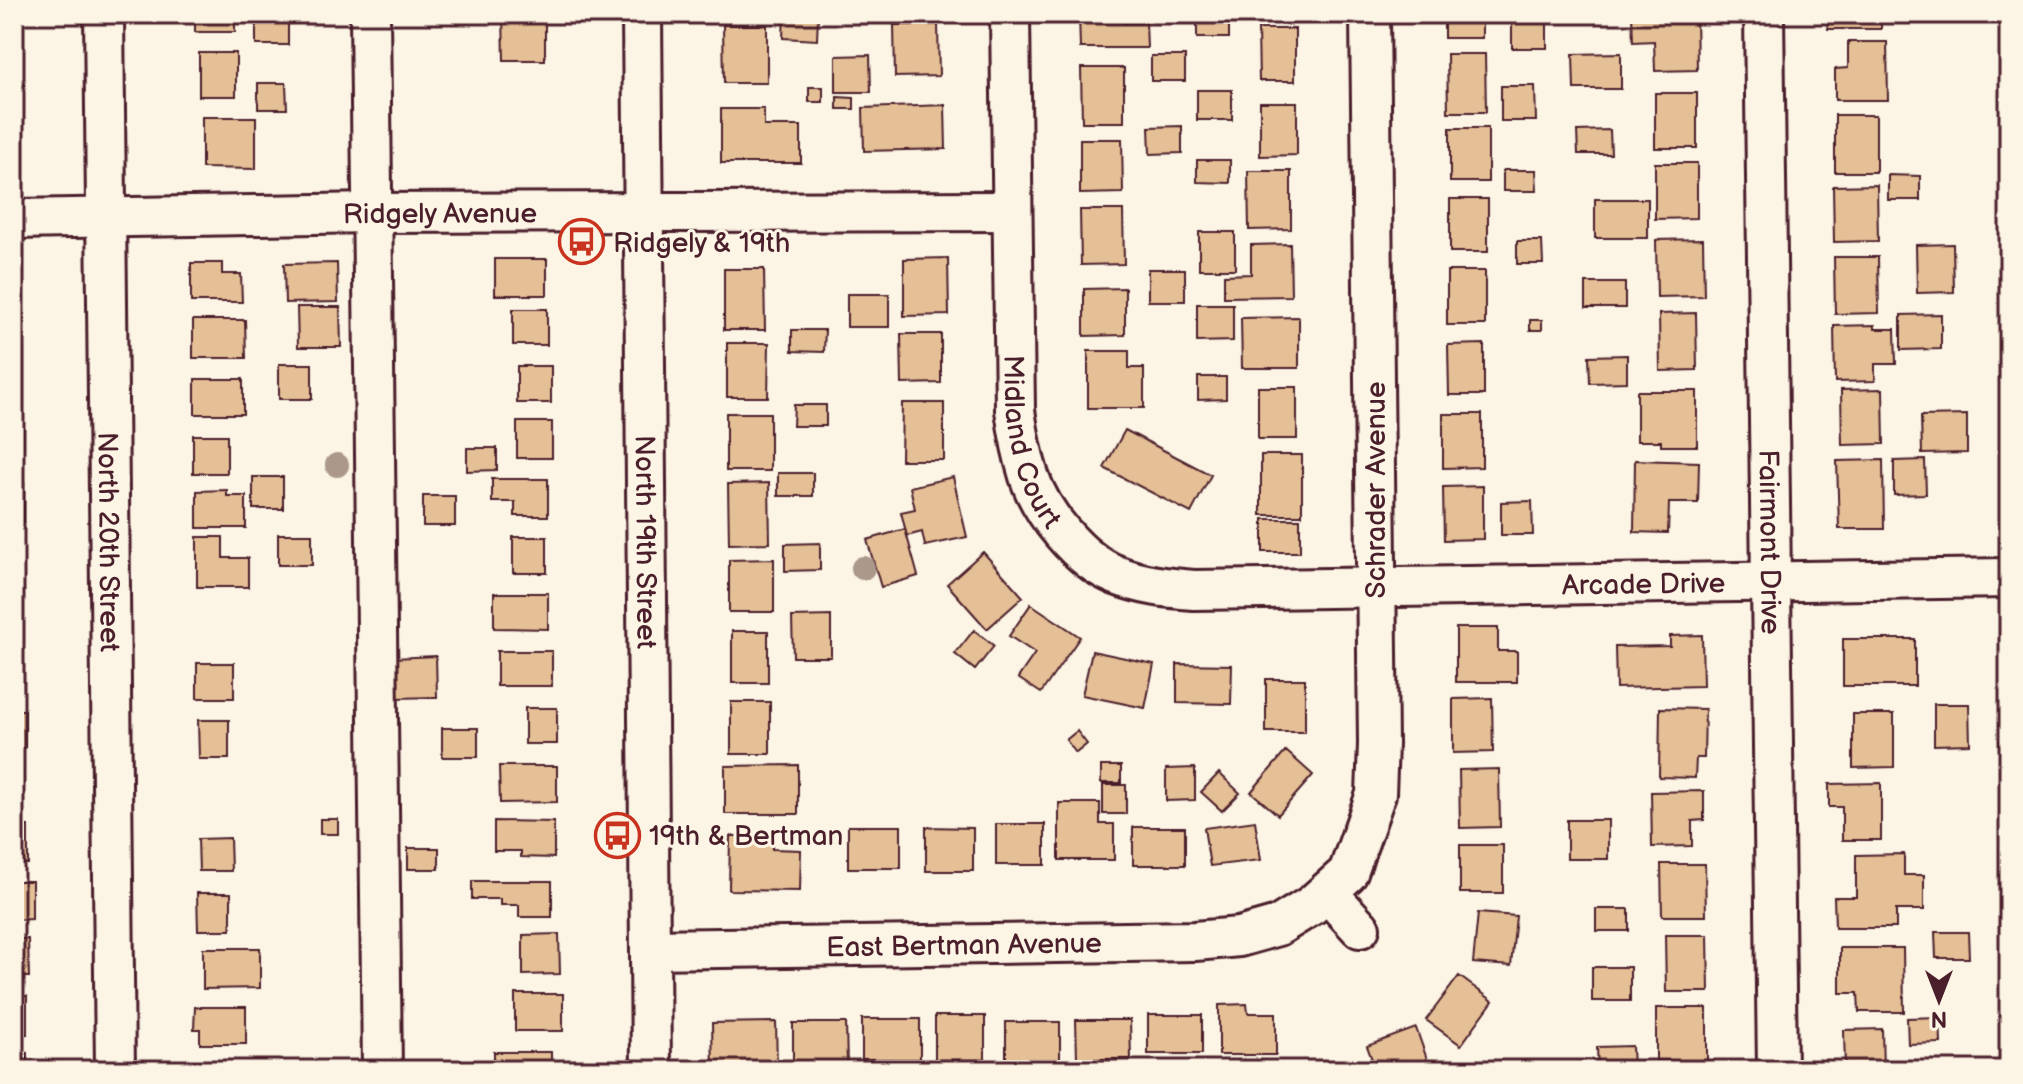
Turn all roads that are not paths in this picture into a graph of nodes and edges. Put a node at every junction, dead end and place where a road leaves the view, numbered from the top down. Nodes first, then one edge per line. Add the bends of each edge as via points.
1 (104, 14) edge
2 (370, 14) edge
3 (642, 14) edge
4 (1010, 14) edge
5 (1370, 14) edge
6 (1764, 14) edge
7 (1012, 211) junction
8 (372, 213) junction
9 (643, 213) junction
10 (106, 217) junction
11 (14, 219) edge
12 (2009, 578) edge
13 (1771, 582) junction
14 (1374, 587) junction
15 (1327, 892) junction
16 (1278, 926) joint
17 (1360, 928) dead end
18 (650, 949) junction
19 (115, 1070) edge
20 (382, 1070) edge
21 (651, 1070) edge
22 (1777, 1070) edge

1 - 10 street, North 20th Street
2 - 8 street
3 - 9 street, North 19th Street
4 - 7 street, Midland Court
5 - 14 street, Schrader Avenue
6 - 13 street, Fairmont Drive
7 - 9 street, Ridgely Avenue
7 - 14 street, Midland Court via 1019,437 1029,478 1044,508 1068,537 1114,574 1157,587
8 - 9 street, Ridgely Avenue
8 - 10 street, Ridgely Avenue
8 - 20 street
9 - 18 street, North 19th Street
10 - 11 street, Ridgely Avenue
10 - 19 street, North 20th Street
12 - 13 street, Arcade Drive
13 - 14 street, Arcade Drive
13 - 22 street, Fairmont Drive
14 - 15 street, Schrader Avenue via 1376,794 1348,873
15 - 16 street, Schrader Avenue
15 - 17 street
16 - 18 street, East Bertman Avenue via 1195,941
18 - 21 street, North 19th Street

